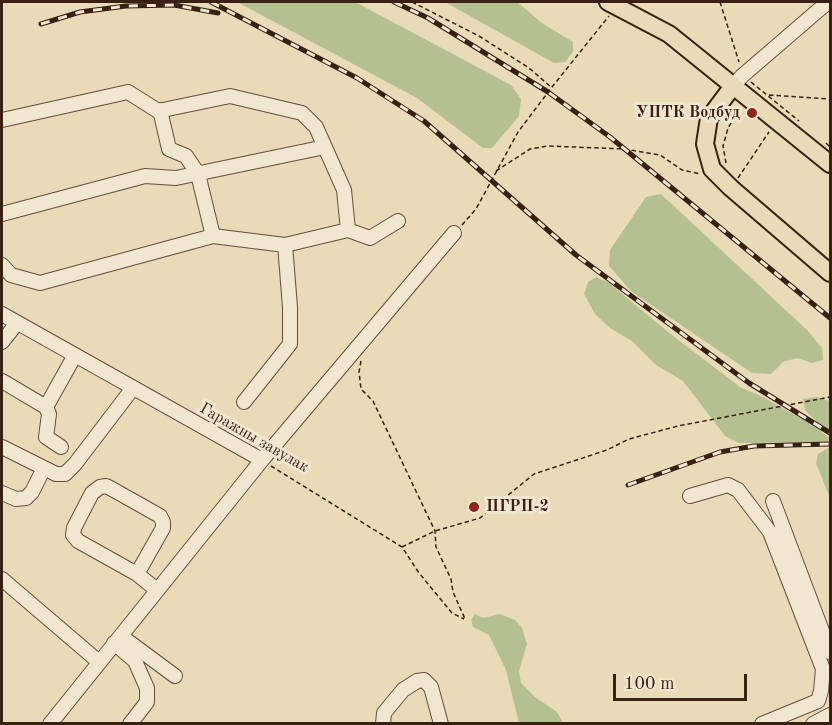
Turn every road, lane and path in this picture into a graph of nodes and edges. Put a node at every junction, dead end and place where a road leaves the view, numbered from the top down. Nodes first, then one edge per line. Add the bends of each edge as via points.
1 (412, 2) edge
2 (720, 2) edge
3 (828, 2) edge
4 (613, 4) edge
5 (739, 64) dead end
6 (733, 86) junction
7 (552, 87) junction
8 (751, 91) junction
9 (767, 95) dead end
10 (831, 99) edge
11 (160, 110) junction
12 (2, 120) edge
13 (777, 122) junction
14 (325, 147) junction
15 (831, 164) edge
16 (726, 166) dead end
17 (496, 171) junction
18 (198, 174) junction
19 (700, 174) dead end
20 (727, 184) junction
21 (2, 214) edge
22 (398, 221) dead end
23 (348, 230) junction
24 (454, 233) joint
25 (213, 236) junction
26 (285, 245) junction
27 (2, 265) edge
28 (831, 273) edge
29 (2, 314) edge
30 (17, 323) junction
31 (2, 342) edge
32 (364, 342) junction
33 (75, 355) junction
34 (2, 381) edge
35 (133, 388) junction
36 (831, 397) edge
37 (244, 402) dead end
38 (46, 406) junction
39 (2, 447) edge
40 (61, 447) dead end
41 (262, 460) junction
42 (44, 468) junction
43 (2, 493) edge
44 (690, 496) dead end
45 (773, 501) dead end
46 (435, 531) junction
47 (402, 547) junction
48 (137, 574) junction
49 (2, 579) edge
50 (157, 590) junction
51 (118, 639) junction
52 (831, 652) edge
53 (99, 662) junction
54 (175, 676) dead end
55 (830, 716) edge
56 (50, 723) edge
57 (130, 723) edge
58 (382, 723) edge
59 (441, 723) edge
60 (762, 723) edge
61 (813, 723) edge

1 - 7 path via 479,36
2 - 5 path
3 - 6 street
4 - 6 main road via 669,34
4 - 7 path
6 - 8 main road
6 - 20 main road via 709,118 705,144 712,169
7 - 17 path via 518,132
8 - 13 main road
8 - 16 path via 728,128 723,146
9 - 10 path
11 - 12 street via 128,92
11 - 14 street via 230,96 302,113 316,127
11 - 18 street via 169,149 186,156
13 - 15 main road
13 - 20 path via 735,183
14 - 18 street
14 - 23 street via 344,190
17 - 19 path via 530,149 547,146 625,149 660,155 682,170
17 - 24 path via 476,209
18 - 21 street via 176,178 145,176
18 - 25 street
20 - 28 main road
22 - 23 street via 370,238
23 - 26 street
24 - 32 street
25 - 26 street
25 - 27 street via 40,284 11,275
26 - 37 street via 290,344
29 - 30 street, Гаражны завулак
30 - 31 street
30 - 33 street, Гаражны завулак
32 - 41 street
32 - 46 path via 359,372 361,389 374,401
33 - 35 street, Гаражны завулак
33 - 38 street
34 - 38 street
35 - 41 street, Гаражны завулак
35 - 42 street via 64,474
36 - 46 path via 629,439 534,474 480,518
38 - 40 street via 46,437
39 - 42 street
41 - 47 path, Гаражны завулак
41 - 50 street
42 - 43 street via 26,498 16,499
44 - 60 street via 728,485 738,490 770,532 823,669 818,701
45 - 52 street
46 - 47 path
46 - 47 path, Гаражны завулак via 436,547 465,619 453,613
48 - 48 street via 73,535 92,493 100,487 112,489 160,516 163,522
48 - 50 street
49 - 53 street
50 - 51 street
51 - 53 street
51 - 54 street
51 - 57 street via 135,661 147,688 147,702
53 - 56 street
55 - 61 street
58 - 59 street via 384,713 403,690 424,680 431,687

